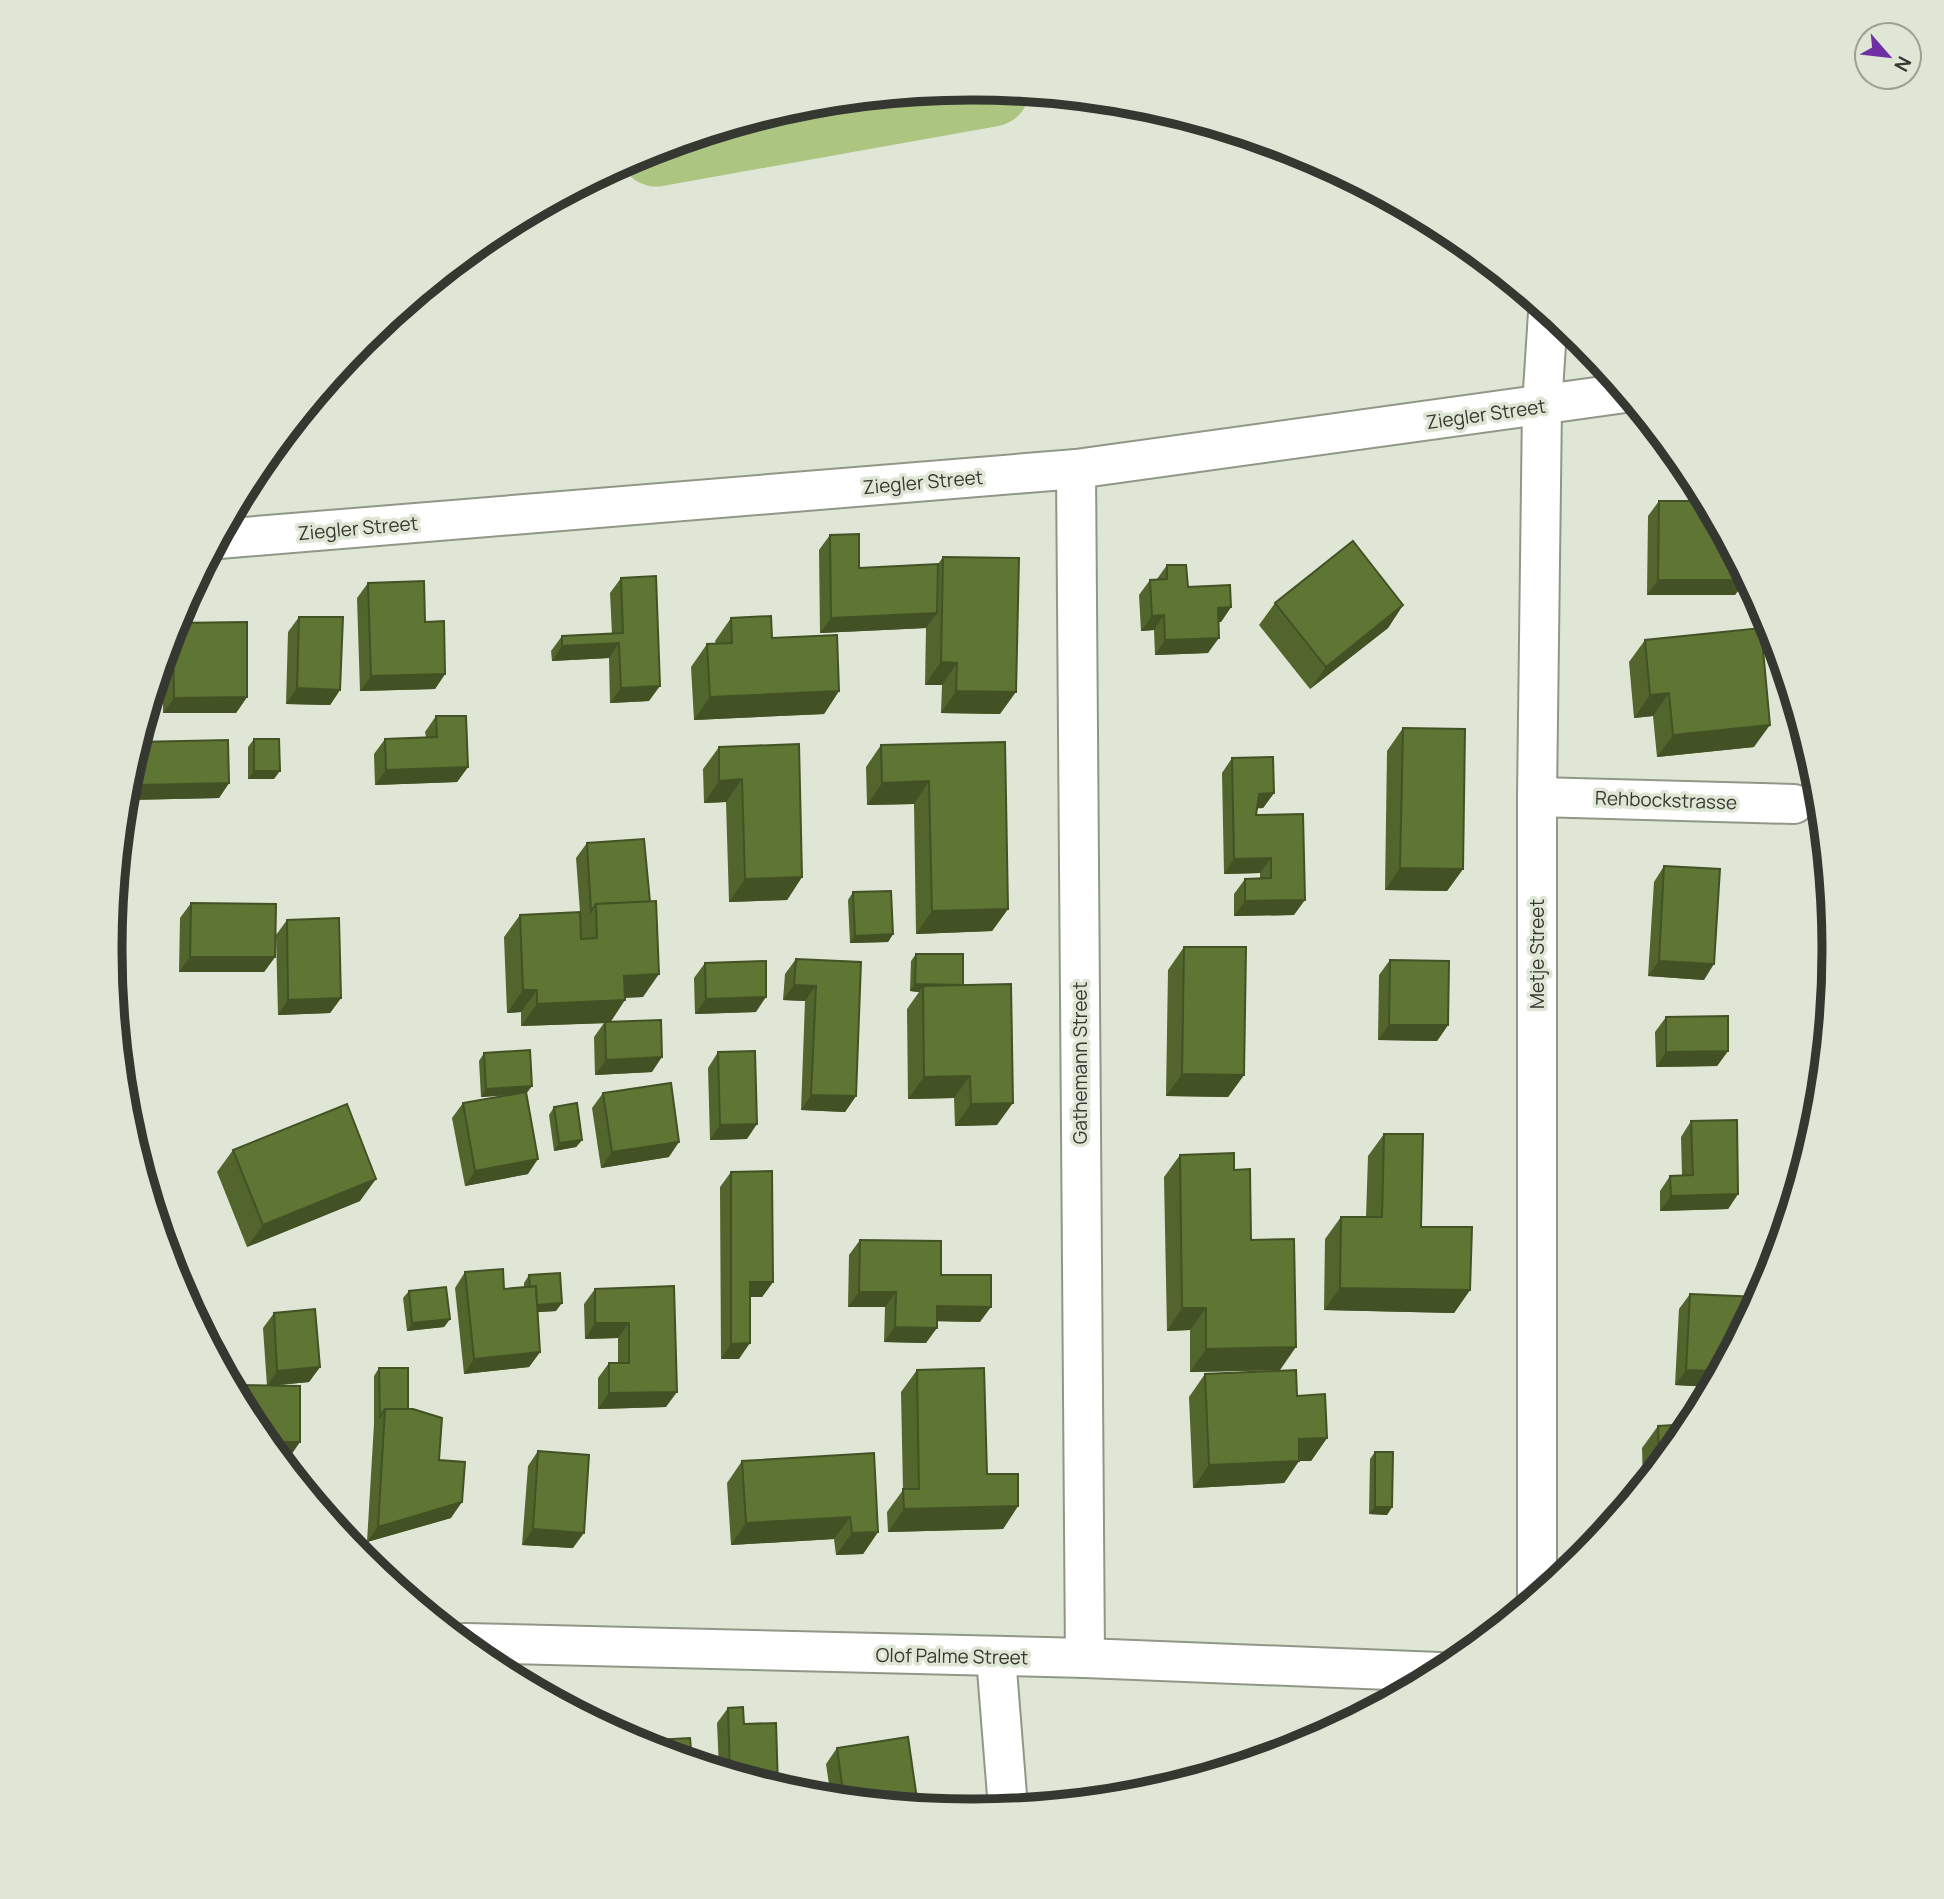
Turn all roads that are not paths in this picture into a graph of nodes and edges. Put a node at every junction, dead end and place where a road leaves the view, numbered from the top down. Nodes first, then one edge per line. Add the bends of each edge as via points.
1 (1547, 325) edge
2 (1615, 394) edge
3 (1542, 406) junction
4 (1076, 469) junction
5 (229, 538) edge
6 (1537, 797) junction
7 (1794, 804) dead end
8 (1537, 1583) edge
9 (482, 1643) edge
10 (996, 1657) junction
11 (1085, 1658) junction
12 (1419, 1671) edge
13 (1007, 1798) edge

1 - 3 street, Metje Street
2 - 3 street, Ziegler Street
3 - 4 street, Ziegler Street
3 - 6 street, Metje Street
4 - 5 street, Ziegler Street
4 - 11 street, Gathemann Street
6 - 7 street, Rehbockstrasse
6 - 8 street, Metje Street
9 - 10 street, Olof Palme Street
10 - 11 street, Olof Palme Street
10 - 13 street
11 - 12 street, Olof Palme Street

